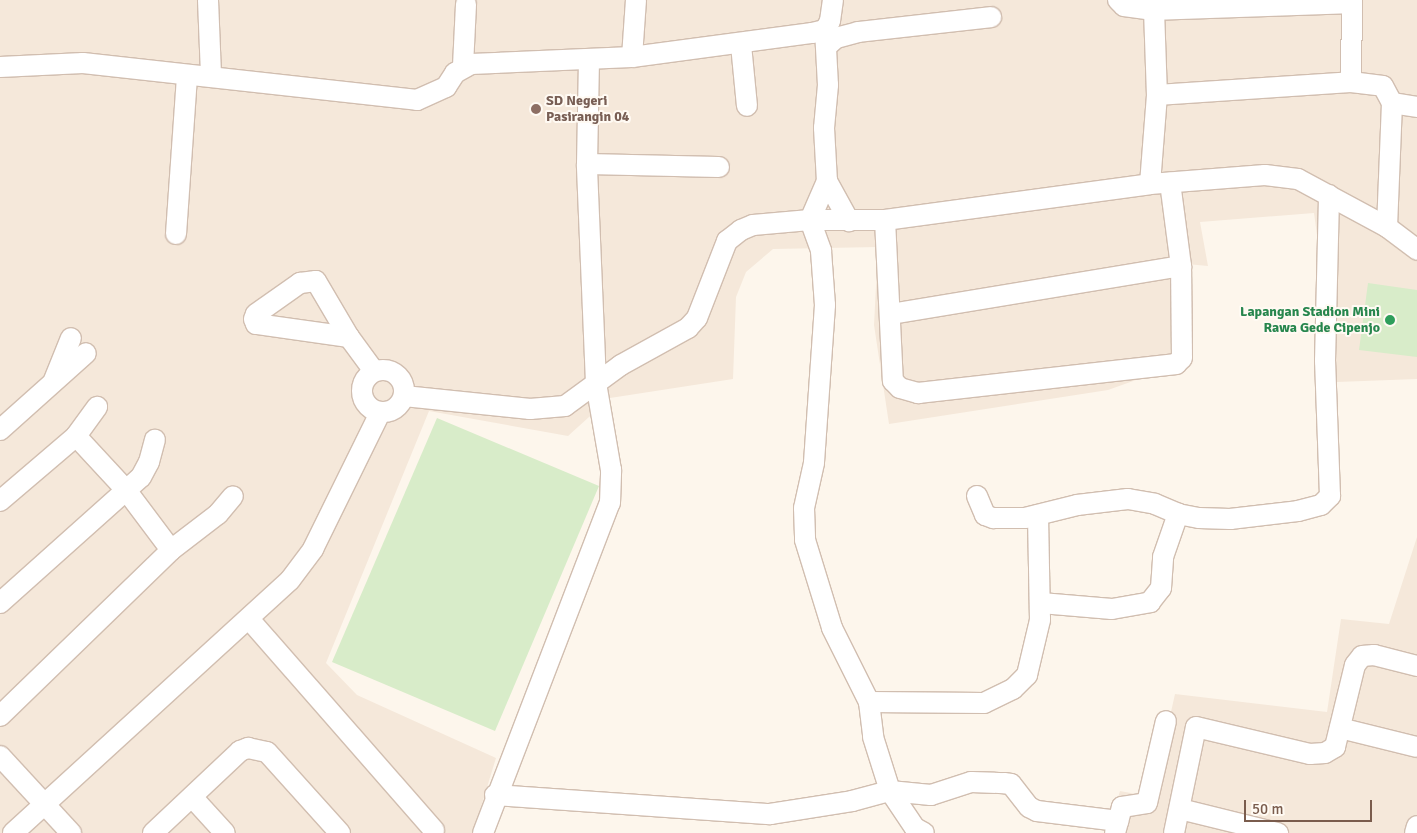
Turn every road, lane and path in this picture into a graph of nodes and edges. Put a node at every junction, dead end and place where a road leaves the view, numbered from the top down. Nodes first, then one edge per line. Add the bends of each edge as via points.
1 (208, 0) edge
2 (636, 0) edge
3 (833, 0) edge
4 (1118, 0) edge
5 (1352, 2) edge
6 (466, 4) dead end
7 (1154, 10) junction
8 (991, 17) dead end
9 (826, 38) junction
10 (741, 44) junction
11 (632, 57) junction
12 (589, 60) junction
13 (463, 66) junction
14 (0, 68) edge
15 (187, 75) junction
16 (211, 75) junction
17 (1351, 82) junction
18 (1157, 95) junction
19 (1392, 103) junction
20 (747, 106) dead end
21 (1417, 107) edge
22 (587, 164) junction
23 (719, 167) dead end
24 (827, 181) junction
25 (1170, 183) junction
26 (1150, 184) junction
27 (1329, 195) junction
28 (810, 220) junction
29 (885, 220) junction
30 (849, 221) junction
31 (1387, 227) junction
32 (176, 234) dead end
33 (1417, 250) edge
34 (1181, 266) junction
35 (891, 314) junction
36 (349, 337) dead end
37 (71, 338) dead end
38 (86, 354) dead end
39 (374, 371) junction
40 (53, 383) junction
41 (596, 383) junction
42 (404, 396) junction
43 (97, 407) dead end
44 (9, 410) edge
45 (380, 413) junction
46 (0, 430) edge
47 (76, 436) junction
48 (155, 440) dead end
49 (126, 490) junction
50 (233, 496) dead end
51 (977, 496) dead end
52 (0, 501) edge
53 (1178, 514) junction
54 (1038, 515) junction
55 (171, 550) junction
56 (0, 603) edge
57 (1040, 603) junction
58 (249, 619) junction
59 (1417, 666) edge
60 (869, 702) junction
61 (0, 716) edge
62 (1166, 721) dead end
63 (1340, 728) junction
64 (1417, 747) edge
65 (0, 756) edge
66 (890, 791) junction
67 (495, 795) junction
68 (193, 798) junction
69 (44, 804) junction
70 (1180, 809) junction
71 (1417, 826) edge
72 (1117, 827) edge
73 (434, 830) dead end
74 (13, 833) edge
75 (71, 833) edge
76 (153, 833) edge
77 (225, 833) edge
78 (340, 833) edge
79 (483, 833) edge
80 (924, 833) edge
81 (1174, 833) edge
82 (1278, 833) edge
83 (1415, 833) edge

1 - 16 street
2 - 11 street
3 - 9 street
4 - 7 street via 1124,6
5 - 7 street
5 - 17 street
6 - 13 street
7 - 18 street
8 - 9 street
9 - 10 street
9 - 24 street via 828,85 824,128
10 - 11 street
10 - 20 street
11 - 12 street
12 - 13 street
12 - 22 street
13 - 16 street via 446,87 417,100 288,88
14 - 15 street via 83,63
15 - 16 street
15 - 32 street
17 - 18 street
17 - 19 street via 1378,83 1390,94
18 - 26 street
19 - 21 street
19 - 31 street
22 - 23 street
22 - 41 street
24 - 28 street
24 - 30 street
25 - 26 street
25 - 27 street via 1265,175 1298,179
25 - 34 street
26 - 29 street
27 - 31 street
27 - 53 street via 1325,361 1330,496 1321,505 1298,511 1230,519
28 - 30 street
28 - 41 street via 753,225 741,230 727,241 697,318 688,328 651,346
28 - 60 street via 821,251 825,305 814,463 804,508 805,540 832,628
29 - 30 street
29 - 35 street
31 - 33 street
34 - 35 street
34 - 35 street via 1182,358 1176,364 918,393 900,388 892,381
36 - 39 street
37 - 40 street
38 - 40 street
39 - 42 street via 386,370 397,374 404,384
39 - 45 street via 365,379 362,394 370,409
40 - 44 street
41 - 42 street via 565,406 550,409
41 - 67 street via 611,470 610,503
42 - 45 street via 400,406 391,412
43 - 47 street
44 - 46 street
45 - 58 street via 313,549 290,580
47 - 49 street
47 - 52 street
48 - 49 street via 146,468
49 - 55 street
49 - 56 street
50 - 55 street via 218,514
51 - 54 street via 985,515 992,518
53 - 54 street via 1155,504 1128,499 1077,505
53 - 57 street via 1163,558 1161,588 1150,602 1112,609
54 - 57 street
55 - 61 street
57 - 60 street via 1040,620 1027,675 1013,689 984,703
58 - 69 street
58 - 73 street
59 - 63 street via 1374,655 1362,656 1355,665
60 - 66 street via 873,737
62 - 72 street via 1147,803 1122,807
63 - 64 street
63 - 70 street via 1335,747 1325,754 1310,754 1196,727
65 - 69 street
66 - 67 street via 852,801 770,814
66 - 72 street via 931,795 971,782 1011,784 1028,807
66 - 80 street via 915,828
67 - 79 street
68 - 76 street
68 - 77 street
68 - 78 street via 240,752 258,749 267,752
69 - 74 street
69 - 75 street
70 - 81 street
70 - 82 street
71 - 83 street

